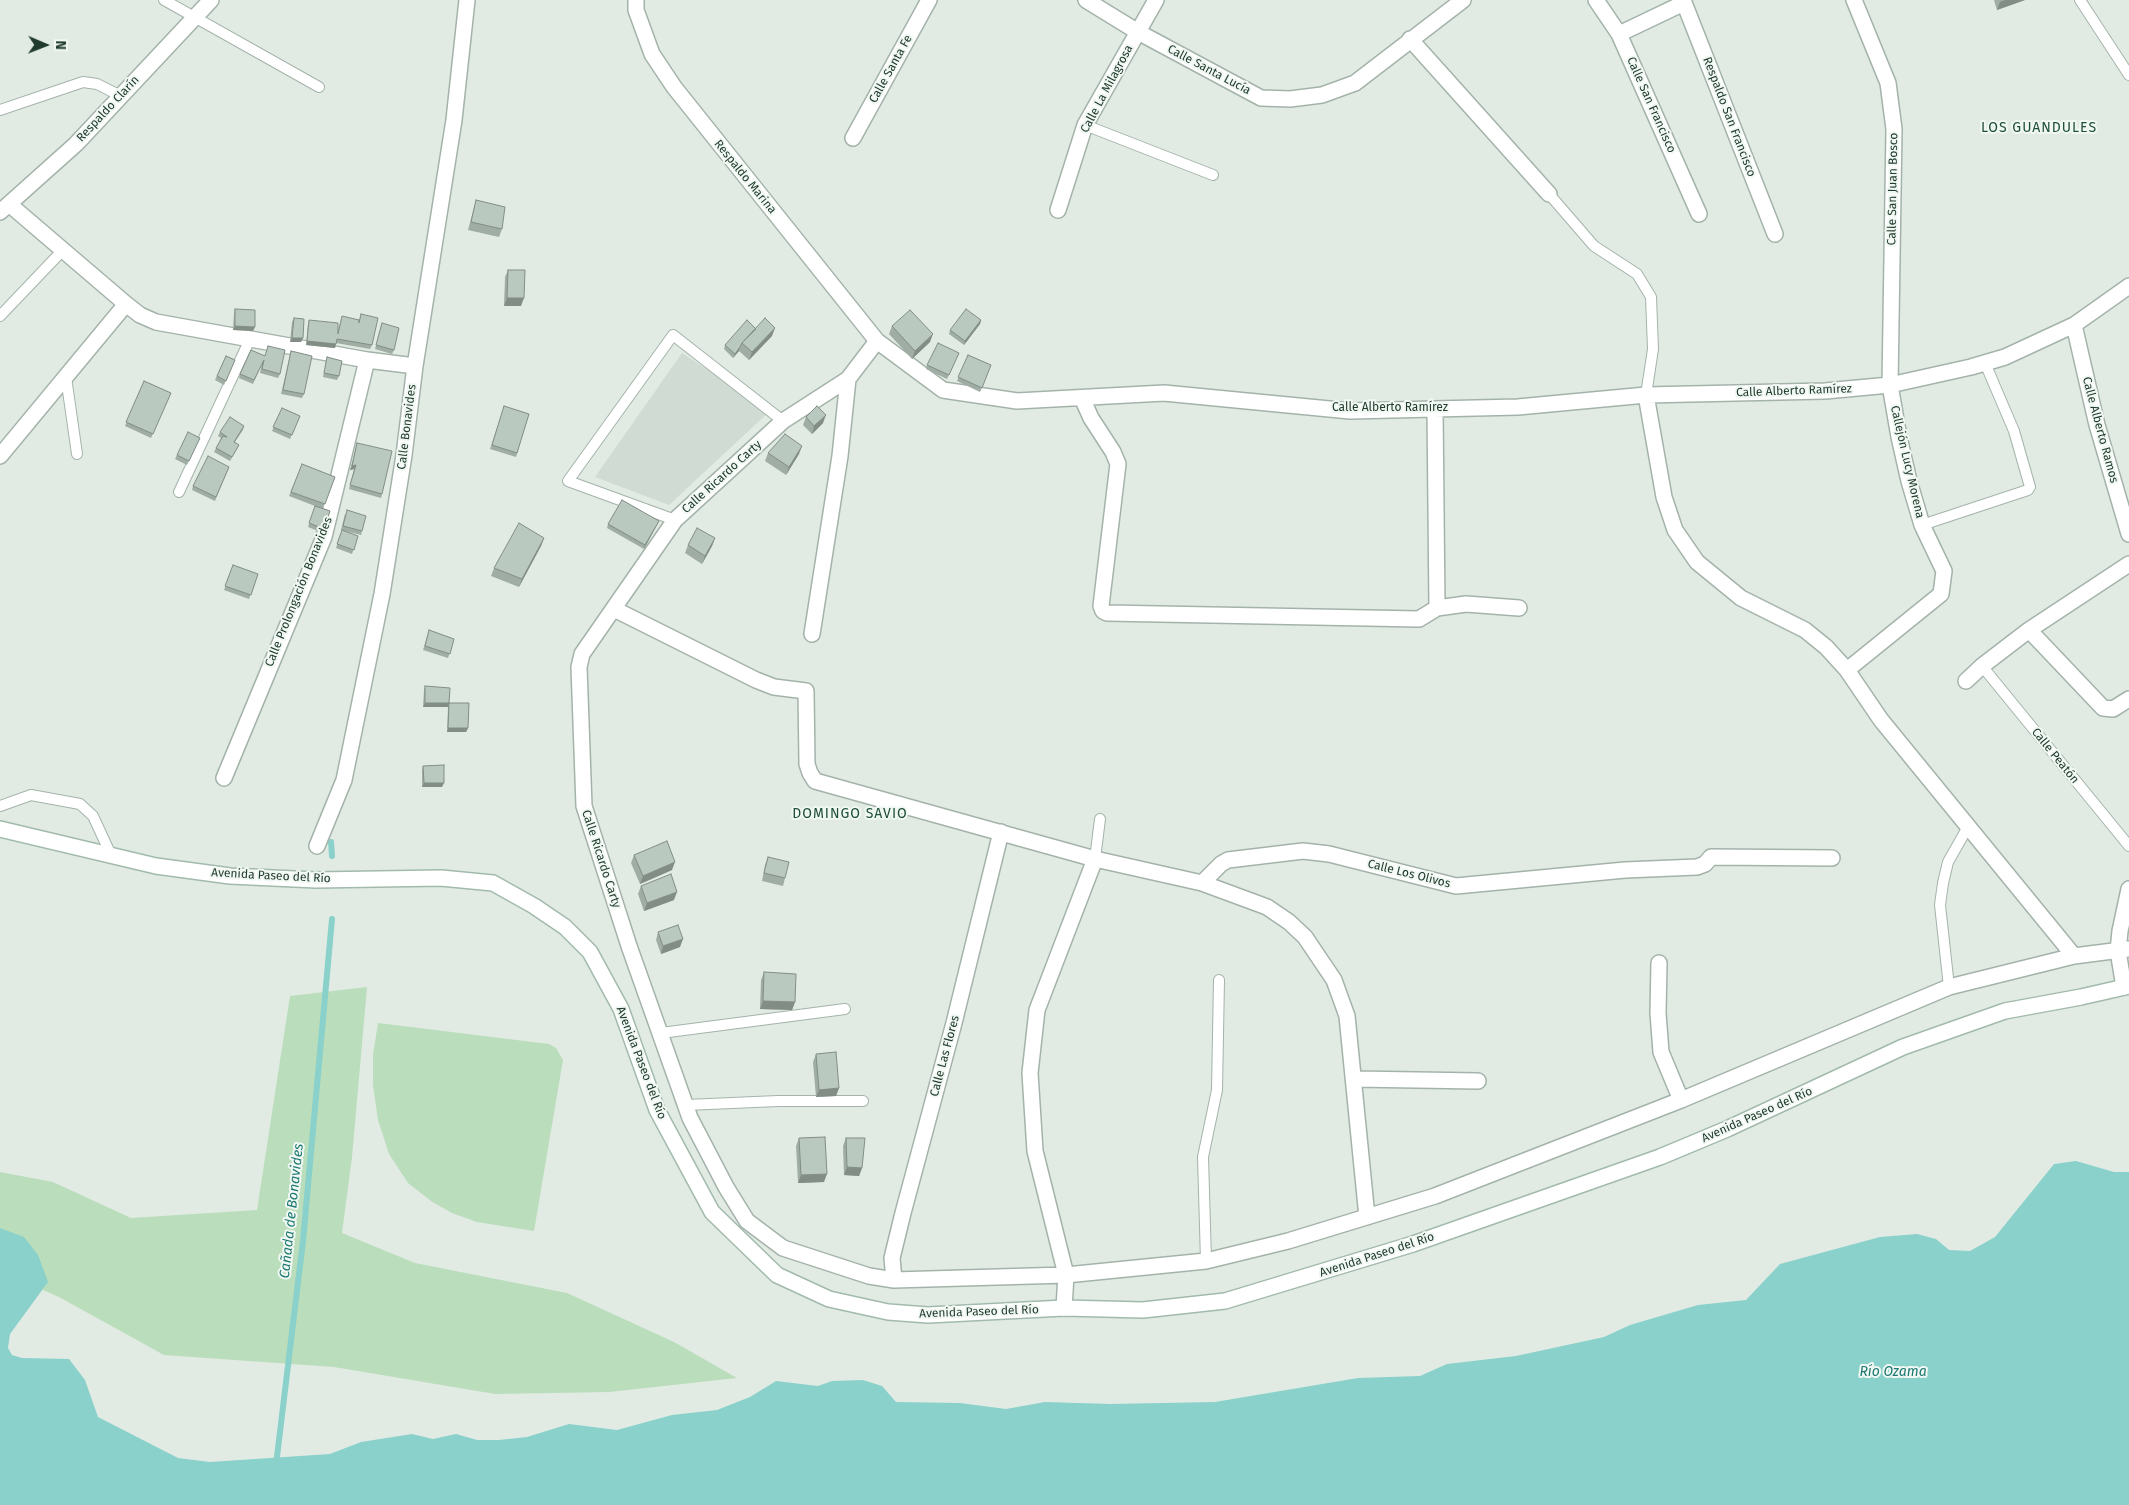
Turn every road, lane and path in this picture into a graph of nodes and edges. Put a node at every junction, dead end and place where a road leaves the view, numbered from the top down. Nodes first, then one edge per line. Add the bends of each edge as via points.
1 (164, 0) edge
2 (211, 0) edge
3 (467, 0) edge
4 (636, 0) edge
5 (929, 0) edge
6 (1086, 0) edge
7 (1156, 0) edge
8 (1463, 0) edge
9 (1596, 0) edge
10 (1854, 0) edge
11 (2080, 0) edge
12 (1684, 1) edge
13 (194, 18) junction
14 (1138, 32) junction
15 (1619, 34) junction
16 (1410, 39) junction
17 (2129, 75) edge
18 (319, 87) dead end
19 (121, 96) junction
20 (0, 110) edge
21 (1086, 125) junction
22 (853, 138) dead end
23 (1213, 175) dead end
24 (1549, 194) joint
25 (3, 208) edge
26 (1058, 210) dead end
27 (1699, 214) dead end
28 (1775, 234) dead end
29 (63, 250) junction
30 (2129, 286) edge
31 (126, 304) junction
32 (0, 316) edge
33 (2074, 325) junction
34 (250, 339) junction
35 (877, 341) junction
36 (367, 360) junction
37 (1985, 363) junction
38 (415, 366) junction
39 (66, 376) junction
40 (848, 379) junction
41 (1890, 385) junction
42 (1646, 395) junction
43 (1082, 398) junction
44 (1435, 409) junction
45 (783, 421) junction
46 (1, 452) edge
47 (77, 454) dead end
48 (179, 492) dead end
49 (675, 520) junction
50 (1922, 525) junction
51 (2129, 534) edge
52 (2129, 564) edge
53 (1437, 608) junction
54 (1519, 608) dead end
55 (614, 609) junction
56 (2029, 630) junction
57 (812, 634) dead end
58 (1982, 666) junction
59 (1846, 670) junction
60 (1966, 681) dead end
61 (2129, 699) edge
62 (224, 778) dead end
63 (0, 806) edge
64 (1100, 819) dead end
65 (1969, 825) junction
66 (0, 829) edge
67 (1001, 832) junction
68 (317, 846) dead end
69 (2129, 846) edge
70 (111, 855) junction
71 (1832, 858) dead end
72 (1096, 859) junction
73 (1202, 882) junction
74 (2129, 888) edge
75 (2123, 950) edge
76 (2074, 956) junction
77 (1659, 963) dead end
78 (1219, 980) dead end
79 (1949, 987) junction
80 (2126, 987) edge
81 (845, 1009) dead end
82 (661, 1033) junction
83 (1355, 1079) junction
84 (1478, 1081) dead end
85 (1680, 1100) junction
86 (863, 1101) dead end
87 (686, 1105) junction
88 (1368, 1217) junction
89 (1206, 1261) junction
90 (1066, 1275) junction
91 (894, 1280) junction
92 (1064, 1308) junction

1 - 13 lane
2 - 13 street, Respaldo Clarín
3 - 38 street, Calle Bonavides via 454,120
4 - 35 street, Respaldo Marina via 636,10 652,54 674,87
5 - 22 street, Calle Santa Fe
6 - 14 street, Calle Santa Lucía
7 - 14 street, Calle La Milagrosa
8 - 16 street, Calle Santa Lucía
9 - 15 street, Calle San Francisco
10 - 41 street, Calle San Juan Bosco via 1888,83 1893,123
11 - 17 lane
12 - 15 street
12 - 28 street, Respaldo San Francisco
13 - 18 lane
13 - 19 street, Respaldo Clarín
14 - 16 street, Calle Santa Lucía via 1261,98 1290,99 1322,95 1356,83
14 - 21 street, Calle La Milagrosa
15 - 27 street, Calle San Francisco
16 - 24 street
19 - 20 lane via 98,84 83,82
19 - 25 street, Respaldo Clarín via 76,144
21 - 23 lane
21 - 26 street, Calle La Milagrosa
24 - 42 lane via 1594,246 1637,274 1651,297 1653,349
25 - 29 street
29 - 31 street
29 - 32 lane
30 - 33 street, Calle Alberto Ramírez
31 - 34 street via 156,322
31 - 39 street
33 - 37 street, Calle Alberto Ramírez via 2022,350
33 - 51 street, Calle Alberto Ramos via 2097,426
34 - 36 street
34 - 48 lane
35 - 40 street, Calle Ricardo Carty
35 - 43 street, Calle Alberto Ramírez via 944,390 1017,401
36 - 38 street
36 - 62 street, Calle Prolongación Bonavides via 324,537
37 - 41 street, Calle Alberto Ramírez
37 - 50 lane via 2014,431 2030,487
38 - 68 street, Calle Bonavides via 380,604 344,780
39 - 46 street
39 - 47 lane
40 - 45 street, Calle Ricardo Carty
40 - 57 street via 840,456
41 - 42 street, Calle Alberto Ramírez via 1825,391
41 - 50 street, Callejón Lucy Morena via 1899,437
42 - 44 street, Calle Alberto Ramírez via 1518,407
42 - 59 street via 1664,497 1675,530 1696,562 1741,598 1806,630
43 - 44 street, Calle Alberto Ramírez via 1164,393 1350,411
43 - 53 street via 1118,464 1103,611 1419,618
44 - 53 street
45 - 49 street, Calle Ricardo Carty
45 - 49 lane via 673,335 568,481
49 - 55 street, Calle Ricardo Carty
50 - 59 street, Callejón Lucy Morena via 1944,571 1941,594
52 - 56 street
53 - 54 street via 1466,604
55 - 67 street via 756,680 774,687 806,690 807,764 815,781
55 - 82 street, Calle Ricardo Carty via 582,654 579,667 584,806
56 - 58 street
56 - 61 street via 2103,708 2113,709
58 - 60 street
58 - 69 lane, Calle Peatón
59 - 65 street via 1880,720
63 - 70 lane via 31,795 80,804 93,816
64 - 72 lane
65 - 76 street
65 - 79 lane via 1948,862 1940,905
66 - 70 street, Avenida Paseo del Río
67 - 72 street
67 - 91 street, Calle Las Flores via 954,1023 902,1213 892,1258
70 - 92 street, Avenida Paseo del Río via 156,866 230,876 316,880 441,878 493,883 565,927 590,952 621,1009 657,1110 712,1212 777,1275 829,1299 888,1312 928,1315
71 - 73 street, Calle Los Olivos via 1711,858 1697,867 1625,870 1456,886 1329,854 1303,851 1228,860
72 - 73 street
72 - 90 street via 1037,1010 1030,1073 1035,1151
73 - 83 street via 1267,907 1305,937 1334,980 1348,1016
74 - 75 street via 2120,931
75 - 76 street
75 - 80 street
76 - 79 street
77 - 85 street via 1661,1052
78 - 89 lane via 1218,1090 1204,1157
79 - 85 street
80 - 92 street, Avenida Paseo del Río via 2005,1010 1903,1047 1727,1130 1660,1157 1413,1244 1312,1275 1225,1301 1143,1310
81 - 82 lane
82 - 87 street, Calle Ricardo Carty
83 - 84 street
83 - 88 street
85 - 88 street via 1435,1196
86 - 87 lane
87 - 91 street, Calle Ricardo Carty via 726,1187 747,1221 784,1248 869,1276
88 - 89 street
89 - 90 street
90 - 91 street
90 - 92 street

